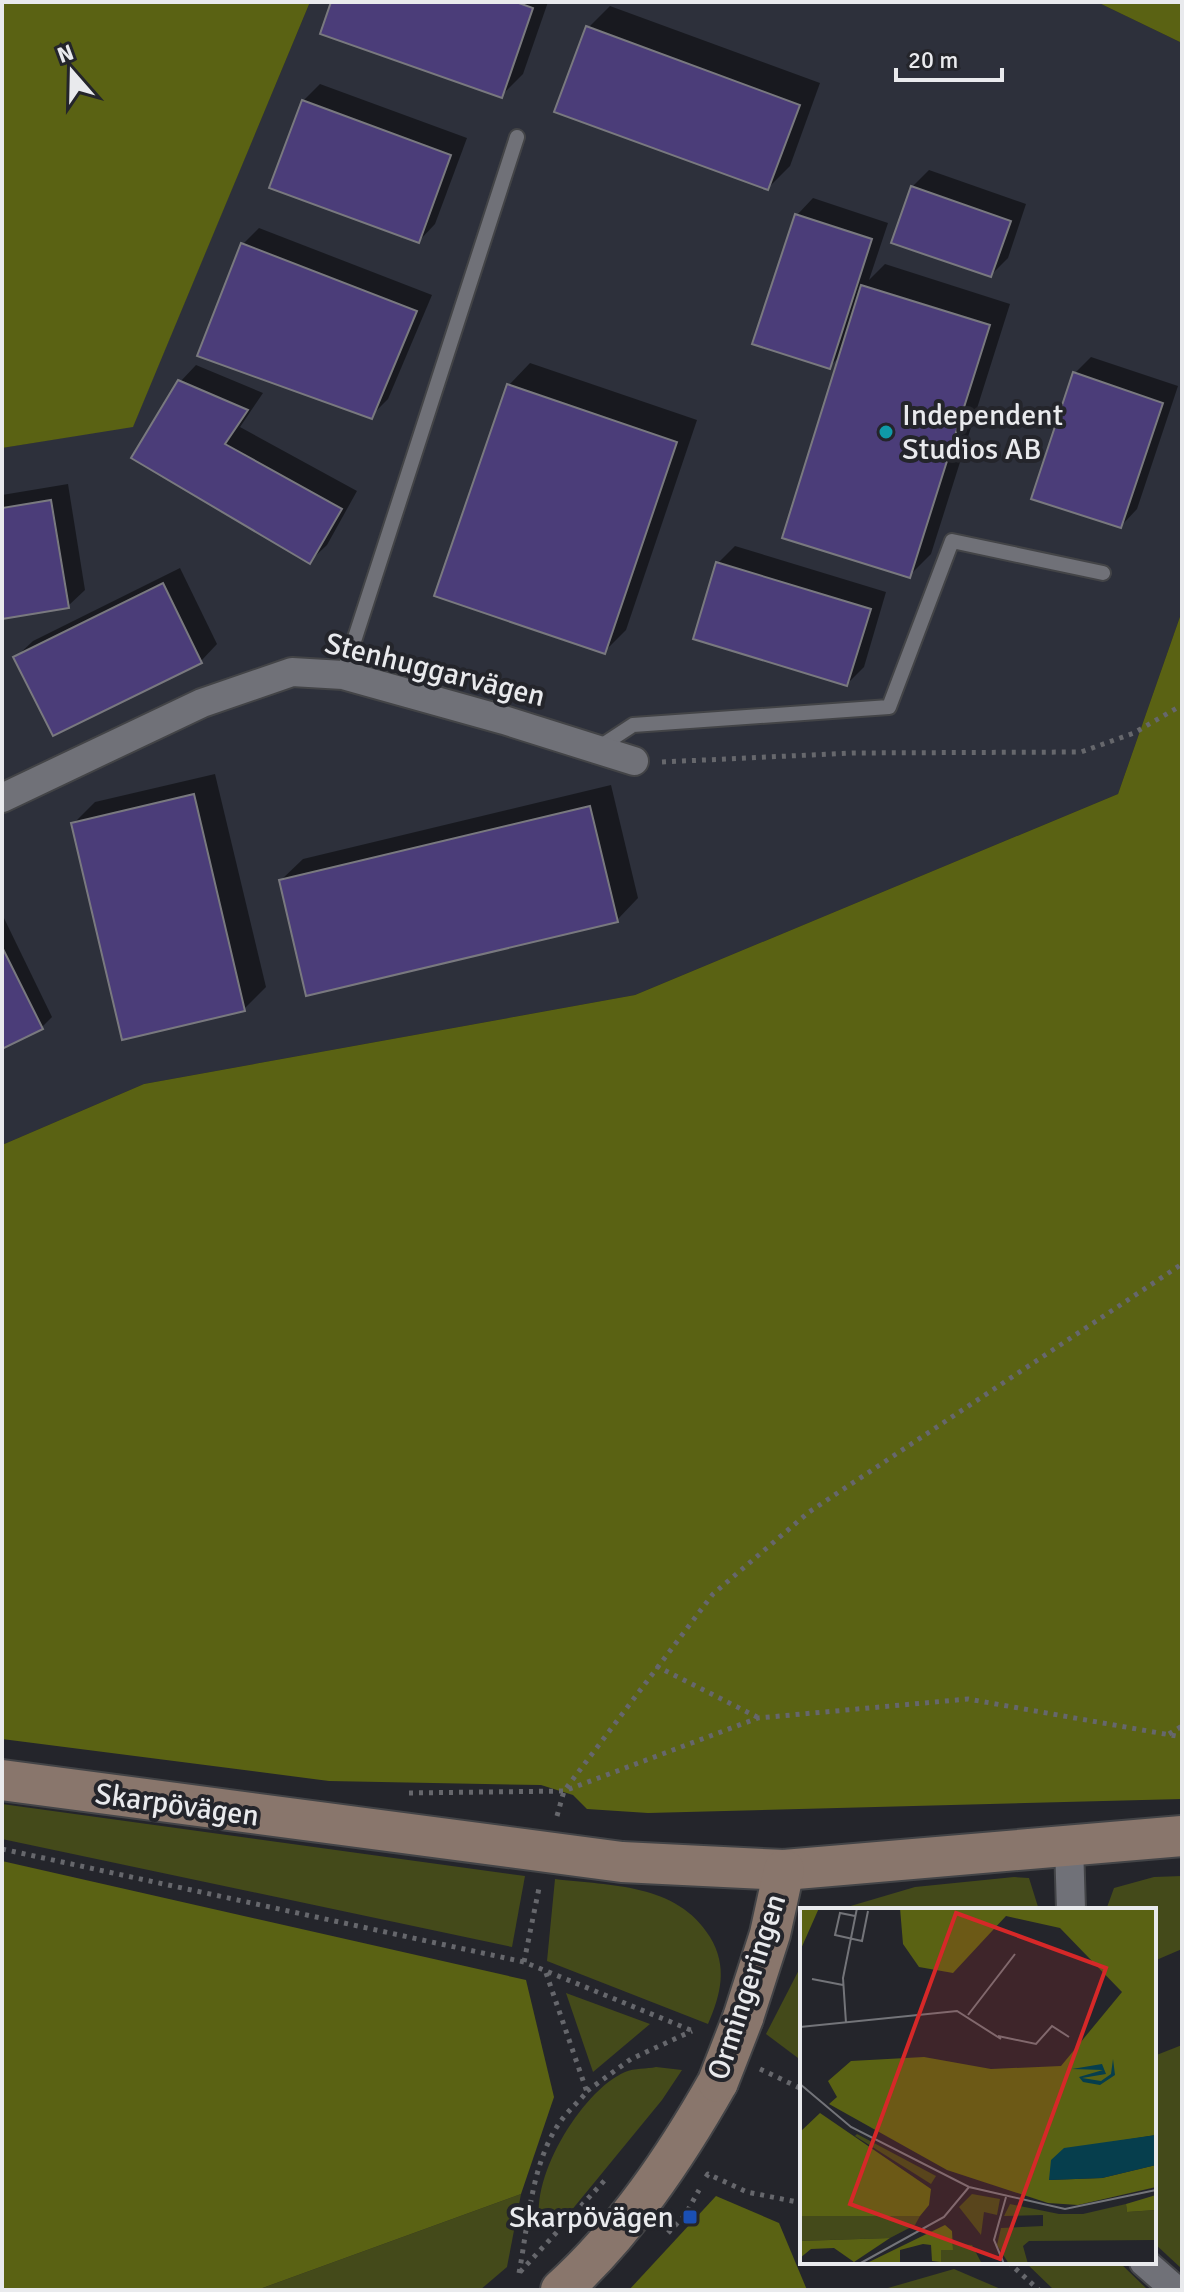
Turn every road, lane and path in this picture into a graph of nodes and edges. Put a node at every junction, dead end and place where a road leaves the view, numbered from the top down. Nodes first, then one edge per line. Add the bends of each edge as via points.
1 (517, 137) dead end
2 (1103, 573) dead end
3 (343, 675) junction
4 (1182, 705) edge
5 (598, 749) junction
6 (634, 761) joint
7 (2, 798) edge
8 (1182, 1264) edge
9 (656, 1666) junction
10 (758, 1718) junction
11 (1182, 1726) edge
12 (1168, 1735) junction
13 (1182, 1737) edge
14 (2, 1780) edge
15 (564, 1791) junction
16 (406, 1793) dead end
17 (555, 1821) dead end
18 (1182, 1836) edge
19 (1069, 1845) junction
20 (4, 1850) edge
21 (784, 1870) junction
22 (541, 1877) dead end
23 (1071, 1908) edge
24 (524, 1962) junction
25 (544, 1969) junction
26 (735, 2074) junction
27 (800, 2089) edge
28 (587, 2092) junction
29 (800, 2203) edge
30 (664, 2236) dead end
31 (1010, 2264) edge
32 (1146, 2264) edge
33 (519, 2273) dead end
34 (561, 2290) edge
35 (1039, 2290) edge
36 (1176, 2290) edge

1 - 3 lane
2 - 5 lane via 952,541 889,707 633,725
3 - 5 street, Stenhuggarvägen
3 - 7 street, Stenhuggarvägen via 292,672 254,682
4 - 6 path via 1134,733 1081,752
5 - 6 street, Stenhuggarvägen
8 - 9 path via 809,1512 713,1594
9 - 10 path
9 - 15 path
10 - 12 path via 968,1699
10 - 15 path
11 - 12 path
12 - 13 path
14 - 21 street, Skarpövägen via 622,1862
15 - 16 path
15 - 17 path
18 - 19 street, Skarpövägen
19 - 21 street, Skarpövägen
19 - 23 street
20 - 24 path
21 - 26 street, Ormingeringen, bridge via 743,2018
22 - 24 path
24 - 25 path
25 - 28 path
25 - 28 path via 693,2031 631,2059
26 - 27 path
26 - 34 street, Ormingeringen via 596,2259
28 - 33 path via 549,2143
29 - 30 path via 747,2192 708,2174 685,2215
31 - 35 path
32 - 36 street

